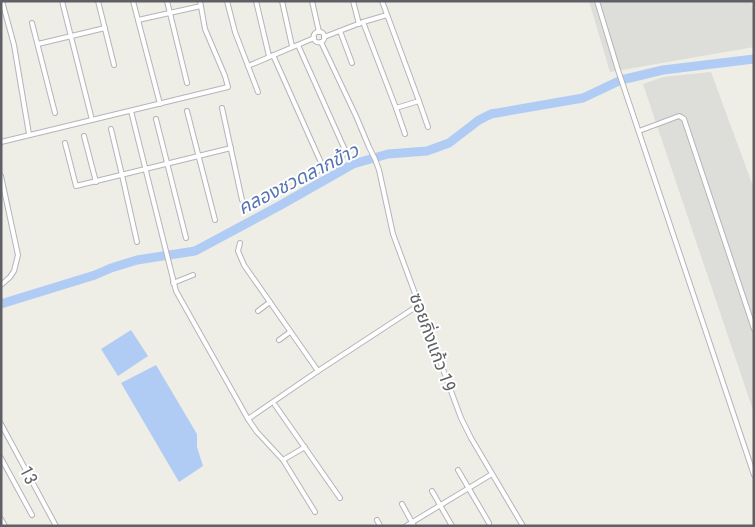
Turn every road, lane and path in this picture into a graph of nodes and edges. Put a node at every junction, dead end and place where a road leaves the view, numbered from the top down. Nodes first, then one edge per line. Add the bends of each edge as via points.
1 (2, 1) edge
2 (62, 1) edge
3 (98, 1) edge
4 (133, 1) edge
5 (167, 1) edge
6 (227, 1) edge
7 (256, 1) edge
8 (282, 1) edge
9 (312, 1) edge
10 (353, 1) edge
11 (382, 1) edge
12 (597, 1) edge
13 (200, 3) edge
14 (170, 12) junction
15 (387, 15) junction
16 (138, 20) junction
17 (32, 23) dead end
18 (361, 23) junction
19 (104, 28) junction
20 (340, 31) junction
21 (319, 32) junction
22 (71, 36) junction
23 (324, 37) junction
24 (314, 38) junction
25 (321, 42) junction
26 (38, 44) junction
27 (298, 44) junction
28 (292, 46) junction
29 (271, 56) junction
30 (352, 63) dead end
31 (114, 65) dead end
32 (248, 66) junction
33 (187, 83) dead end
34 (258, 92) dead end
35 (420, 101) junction
36 (160, 104) junction
37 (222, 108) dead end
38 (396, 108) junction
39 (131, 111) junction
40 (187, 111) dead end
41 (55, 113) dead end
42 (156, 118) dead end
43 (92, 120) junction
44 (428, 127) dead end
45 (111, 130) dead end
46 (639, 131) junction
47 (29, 134) junction
48 (405, 134) dead end
49 (84, 136) dead end
50 (1, 142) edge
51 (65, 143) dead end
52 (231, 148) junction
53 (198, 156) junction
54 (167, 164) junction
55 (324, 167) junction
56 (145, 169) junction
57 (122, 175) junction
58 (1, 176) edge
59 (307, 179) dead end
60 (96, 182) junction
61 (242, 200) dead end
62 (7, 204) junction
63 (1, 206) edge
64 (215, 220) dead end
65 (186, 238) dead end
66 (137, 242) dead end
67 (240, 243) dead end
68 (193, 275) dead end
69 (173, 283) junction
70 (1, 285) edge
71 (270, 302) junction
72 (419, 305) junction
73 (258, 311) dead end
74 (754, 329) edge
75 (290, 332) junction
76 (279, 340) dead end
77 (318, 371) junction
78 (275, 405) dead end
79 (248, 419) junction
80 (1, 424) edge
81 (305, 447) junction
82 (1, 458) edge
83 (283, 460) junction
84 (458, 470) dead end
85 (492, 474) junction
86 (754, 475) edge
87 (469, 488) junction
88 (432, 491) dead end
89 (340, 498) dead end
90 (402, 504) dead end
91 (440, 506) junction
92 (315, 512) dead end
93 (32, 515) dead end
94 (1, 518) edge
95 (376, 520) dead end
96 (489, 523) dead end
97 (413, 524) edge
98 (5, 526) edge
99 (56, 526) edge
100 (380, 526) edge
101 (406, 526) edge
102 (452, 526) edge
103 (523, 526) edge

1 - 47 street via 14,45
2 - 22 street
3 - 19 street
4 - 16 street
5 - 14 street
6 - 32 street
7 - 29 street
8 - 28 street
9 - 21 street
10 - 18 street
11 - 15 street
12 - 46 street
13 - 14 street
13 - 36 street via 205,29 228,87
14 - 16 street
14 - 33 street
15 - 18 street
15 - 35 street
16 - 36 street
17 - 26 street
18 - 20 street
18 - 38 street
19 - 22 street
19 - 31 street
20 - 23 street
20 - 30 street
21 - 23 street
21 - 24 street
22 - 26 street
22 - 43 street
23 - 25 street
24 - 25 street
24 - 27 street
25 - 72 street, ซอยกิ่งแก้ว 19 via 375,159 393,234
26 - 41 street
27 - 28 street
27 - 55 street via 345,150 343,156
28 - 29 street
29 - 32 street
29 - 55 street
32 - 34 street
35 - 38 street
35 - 44 street
36 - 39 street
37 - 52 street
38 - 48 street
39 - 43 street
39 - 56 street
40 - 53 street
42 - 54 street
43 - 47 street
45 - 57 street
46 - 74 street via 679,116 684,119
46 - 86 street
47 - 50 street
49 - 60 street
51 - 60 street via 76,186
52 - 53 street
52 - 61 street
53 - 54 street
53 - 64 street
54 - 56 street
54 - 65 street
55 - 59 street
56 - 57 street
56 - 69 street
57 - 60 street
57 - 66 street
58 - 62 street
62 - 63 street
62 - 70 street via 18,256 14,271
67 - 71 street via 238,251 244,265
68 - 69 street
69 - 79 street
71 - 73 street
71 - 75 street
72 - 77 street
72 - 85 street, ซอยกิ่งแก้ว 19 via 461,418
75 - 76 street
75 - 77 street
77 - 79 street
78 - 81 street
79 - 83 street
80 - 99 street, 13
81 - 83 street
81 - 89 street
82 - 93 street
83 - 92 street
84 - 87 street
85 - 87 street
85 - 103 street, ซอยกิ่งแก้ว 19
87 - 91 street
87 - 96 street
88 - 91 street
90 - 97 street
91 - 97 street
91 - 102 street
94 - 98 street
95 - 100 street
97 - 101 street

